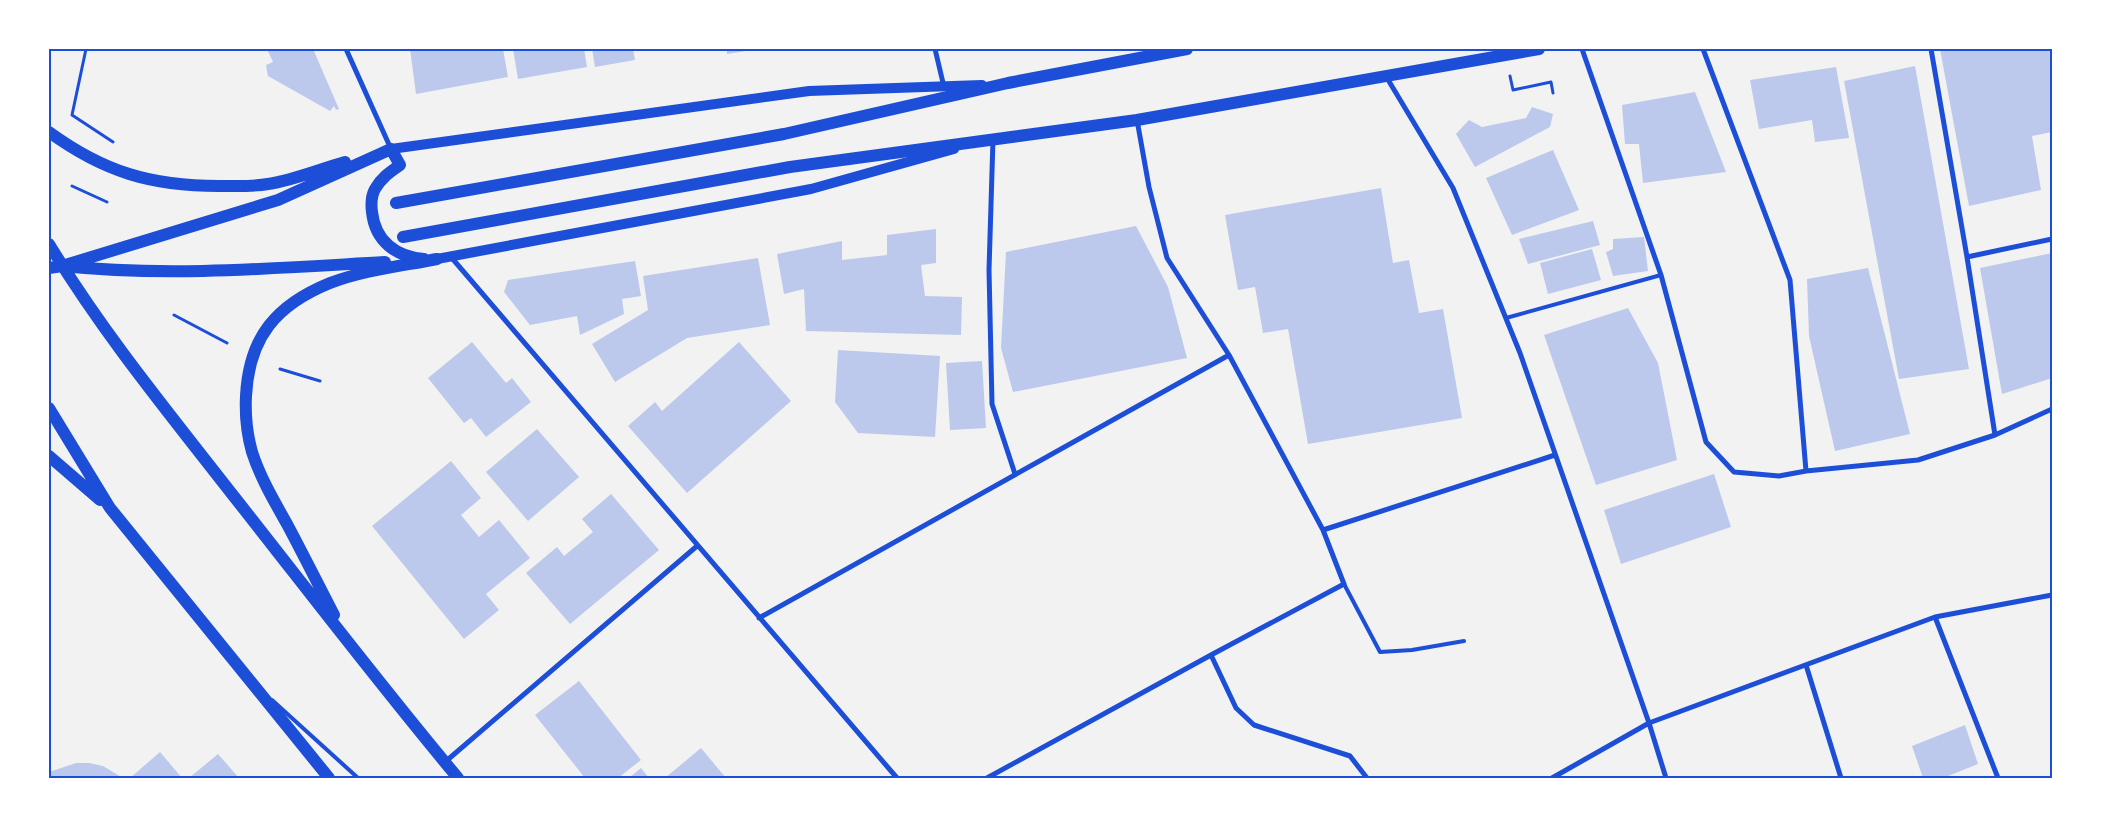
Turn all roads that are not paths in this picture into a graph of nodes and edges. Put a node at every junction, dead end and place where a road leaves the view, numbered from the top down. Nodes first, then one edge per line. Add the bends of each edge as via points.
1 (346, 49) edge
2 (935, 49) edge
3 (1187, 49) edge
4 (1539, 49) edge
5 (1582, 49) edge
6 (1703, 49) edge
7 (1931, 49) edge
8 (1386, 75) junction
9 (1008, 83) junction
10 (944, 87) junction
11 (1137, 120) junction
12 (49, 132) edge
13 (993, 138) junction
14 (391, 149) junction
15 (396, 203) dead end
16 (404, 237) dead end
17 (2052, 239) edge
18 (49, 244) edge
19 (451, 257) junction
20 (1967, 257) junction
21 (437, 260) junction
22 (62, 266) junction
23 (49, 268) edge
24 (1661, 275) junction
25 (1506, 318) junction
26 (1229, 355) junction
27 (49, 408) edge
28 (2052, 409) edge
29 (1995, 435) junction
30 (1554, 455) junction
31 (49, 456) edge
32 (1806, 471) junction
33 (1015, 474) junction
34 (110, 508) junction
35 (1323, 530) junction
36 (698, 546) junction
37 (1344, 584) junction
38 (2052, 595) edge
39 (1935, 617) junction
40 (759, 618) junction
41 (346, 640) junction
42 (1464, 641) dead end
43 (1211, 654) junction
44 (1806, 665) junction
45 (241, 671) junction
46 (1649, 723) junction
47 (445, 763) junction
48 (329, 778) edge
49 (358, 778) edge
50 (458, 778) edge
51 (897, 778) edge
52 (987, 778) edge
53 (1367, 778) edge
54 (1552, 778) edge
55 (1666, 778) edge
56 (1841, 778) edge
57 (1998, 778) edge

1 - 14 street
2 - 10 street
3 - 9 main road
4 - 8 main road
5 - 24 street
6 - 32 street via 1790,280
7 - 20 street
8 - 11 main road
8 - 25 street via 1453,188
9 - 10 main road
9 - 15 main road via 784,134
10 - 14 main road via 809,91
11 - 13 main road
11 - 26 street via 1167,258
12 - 14 main road via 91,160 123,174 204,186 269,184
13 - 16 main road via 790,167
13 - 19 main road via 811,189
13 - 33 street via 989,270 992,404
14 - 21 main road via 400,165 386,174 374,190 371,204 373,226 383,241 395,250 412,258
14 - 22 main road via 278,200
17 - 20 street
18 - 22 main road
19 - 21 main road
19 - 36 street
20 - 29 street
21 - 22 main road via 150,271
21 - 41 main road via 373,271 331,283 295,300 262,333 252,355 246,404 252,454
22 - 23 main road
22 - 41 main road via 135,370
24 - 25 lane
24 - 32 street via 1706,442 1734,472 1779,476
25 - 30 street
26 - 33 street
26 - 35 street
27 - 34 main road
28 - 29 street
29 - 32 street via 1918,460
30 - 35 street
30 - 46 street
31 - 34 main road
33 - 40 street
34 - 45 main road
35 - 37 street
36 - 40 street
36 - 47 street
37 - 42 lane via 1380,652
37 - 43 street
38 - 39 street
39 - 44 street
39 - 57 street
40 - 51 street
41 - 47 main road
43 - 52 street
43 - 53 street via 1236,708 1254,725 1350,756
44 - 46 street
44 - 56 street
45 - 48 main road
45 - 49 lane
46 - 54 street
46 - 55 street
47 - 50 main road

